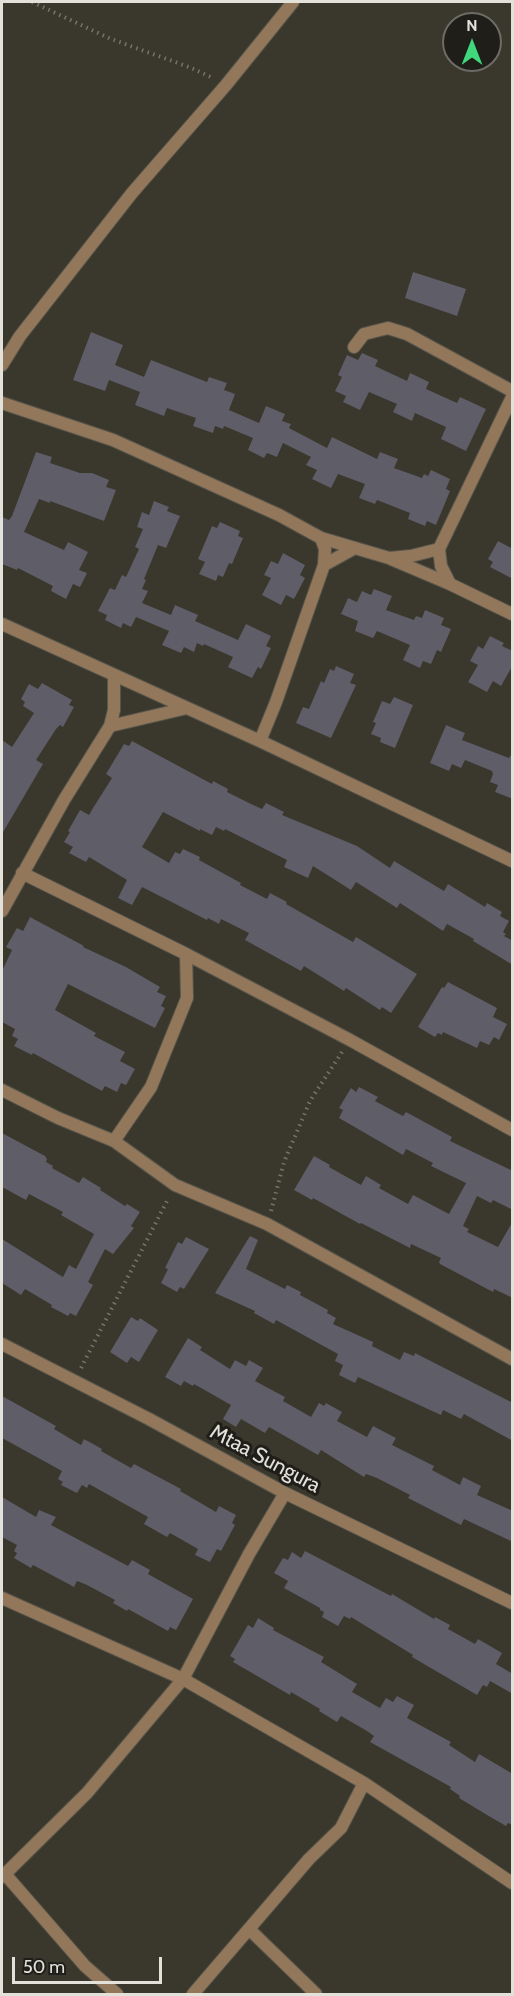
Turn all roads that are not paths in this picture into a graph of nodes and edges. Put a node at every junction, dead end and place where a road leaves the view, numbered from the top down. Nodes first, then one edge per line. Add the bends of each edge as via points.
1 (293, 2) edge
2 (354, 346) dead end
3 (2, 365) edge
4 (513, 391) edge
5 (513, 397) edge
6 (2, 403) edge
7 (321, 538) junction
8 (352, 549) junction
9 (439, 549) junction
10 (389, 558) junction
11 (324, 565) junction
12 (450, 584) junction
13 (513, 614) edge
14 (2, 624) edge
15 (114, 675) junction
16 (187, 708) junction
17 (110, 726) junction
18 (260, 741) junction
19 (513, 861) edge
20 (22, 873) junction
21 (2, 911) edge
22 (186, 954) junction
23 (2, 1090) edge
24 (513, 1130) edge
25 (114, 1141) junction
26 (2, 1344) edge
27 (513, 1359) edge
28 (285, 1493) junction
29 (2, 1598) edge
30 (513, 1603) edge
31 (183, 1679) junction
32 (364, 1783) junction
33 (3, 1876) edge
34 (513, 1883) edge
35 (250, 1930) junction
36 (117, 1995) edge
37 (193, 1995) edge
38 (316, 1995) edge

1 - 3 street via 132,193 20,336
2 - 4 street via 364,334 388,328 407,334
5 - 9 street
6 - 7 street via 113,440
7 - 8 street
7 - 11 street
8 - 10 street
8 - 11 street
9 - 10 street
9 - 12 street via 441,566
10 - 12 street
11 - 18 street
12 - 13 street
14 - 15 street
15 - 16 street
15 - 17 street
16 - 17 street
16 - 18 street
17 - 20 street
18 - 19 street
20 - 21 street
20 - 22 street
22 - 24 street
22 - 25 street via 187,998 151,1087
23 - 25 street
25 - 27 street via 175,1185 267,1224
26 - 28 street, Mtaa Sungura
28 - 30 street, Mtaa Sungura
28 - 31 street
29 - 31 street
31 - 32 street
31 - 33 street via 87,1793
32 - 34 street
32 - 35 street via 341,1828 309,1859
33 - 36 street via 85,1966
35 - 37 street
35 - 38 street

